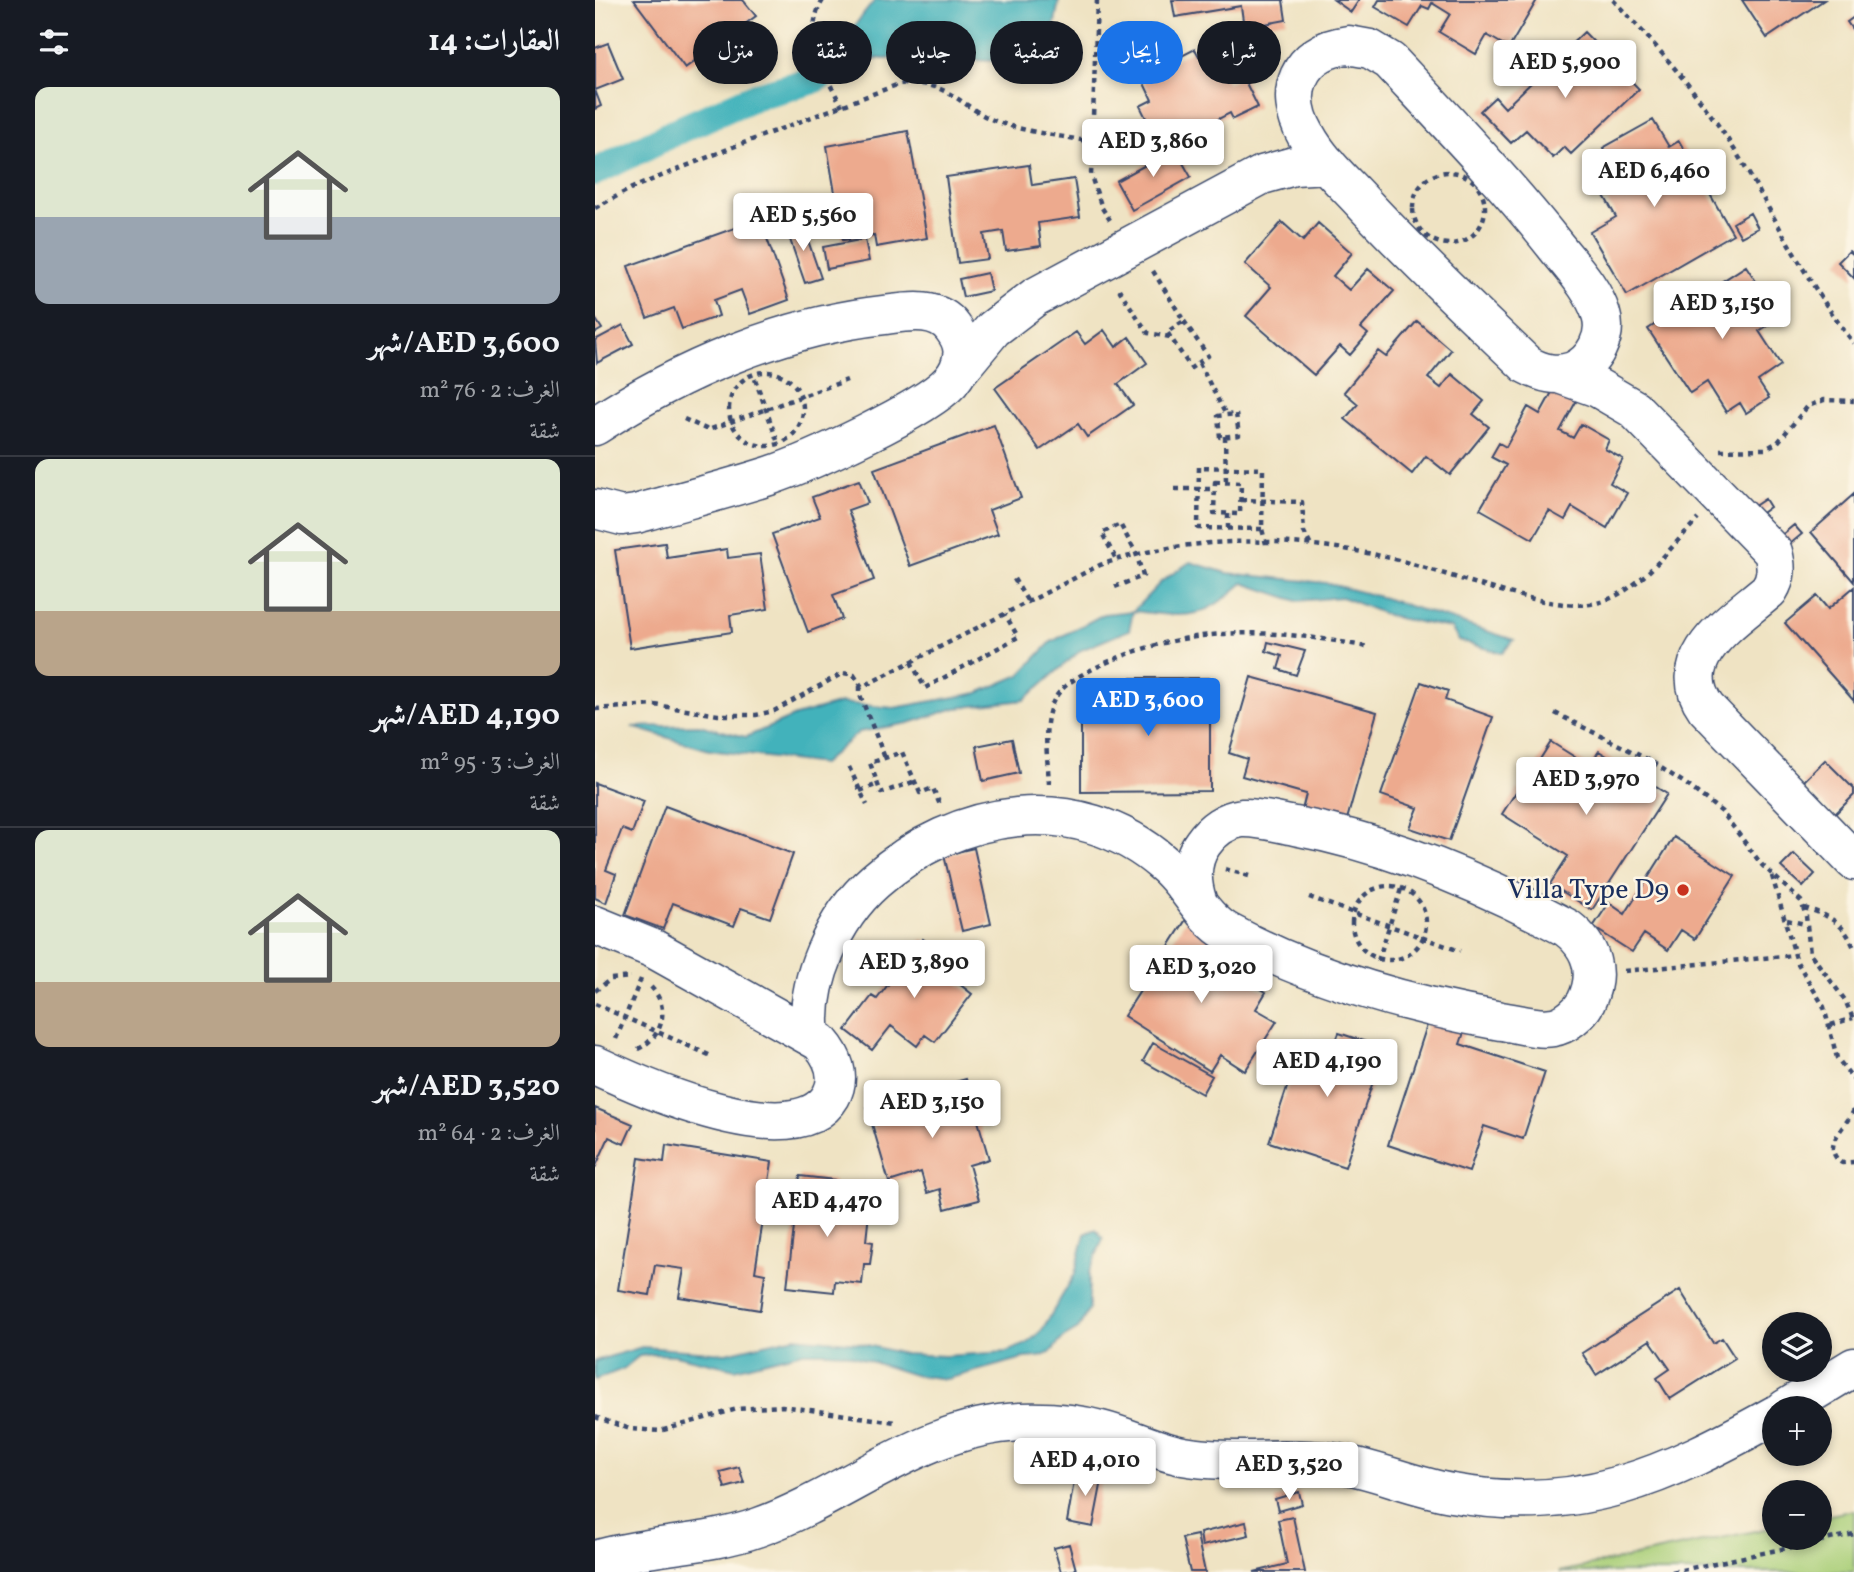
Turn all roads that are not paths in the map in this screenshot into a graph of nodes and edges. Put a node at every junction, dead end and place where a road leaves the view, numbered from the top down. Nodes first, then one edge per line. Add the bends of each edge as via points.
1 (1300, 123) junction
2 (1327, 164) junction
3 (1262, 175) junction
4 (1035, 297) junction
5 (934, 314) junction
6 (1603, 332) junction
7 (959, 369) junction
8 (1559, 374) junction
9 (1634, 409) junction
10 (595, 426) edge
11 (595, 509) edge
12 (1211, 832) junction
13 (1122, 836) junction
14 (1854, 861) edge
15 (1198, 904) junction
16 (595, 925) edge
17 (824, 954) junction
18 (756, 1005) junction
19 (811, 1037) junction
20 (603, 1061) edge
21 (1854, 1367) edge
22 (1806, 1396) edge
23 (1762, 1422) edge
24 (595, 1560) edge

1 - 2 street
1 - 3 street via 1285,151
1 - 6 street via 1294,88 1315,58 1348,45 1380,54 1528,212 1587,287 1602,316
2 - 3 street via 1294,166
2 - 8 street via 1527,365
3 - 4 street via 1139,270
4 - 5 street via 985,309
4 - 7 street via 993,329
5 - 7 street via 952,325 960,339
5 - 10 street via 865,317 796,333 749,362 653,392
6 - 8 street via 1588,361
6 - 9 street
7 - 11 street via 950,383 898,416 771,475 636,514 622,516
8 - 9 street via 1598,388
9 - 14 street via 1773,552 1777,572 1769,590 1706,646 1696,666 1696,688 1706,708
12 - 13 street via 1167,838
12 - 15 street via 1193,867
12 - 15 street via 1242,818 1313,830 1406,873 1469,880 1581,939 1594,972 1592,990 1583,1007 1555,1027 1437,1008 1374,974 1231,934
13 - 15 street via 1165,864
13 - 17 street via 1087,822 1047,816 1007,817 956,830 897,861 867,888
16 - 18 street via 648,964
17 - 18 street via 793,983
17 - 19 street via 812,986
18 - 19 street
19 - 20 street via 829,1052 836,1079 825,1104 801,1118 722,1113
21 - 22 street
23 - 24 street via 1646,1479 1589,1493 1519,1500 1450,1493 1317,1460 1199,1459 1074,1424 991,1425 906,1453 810,1506 754,1529

